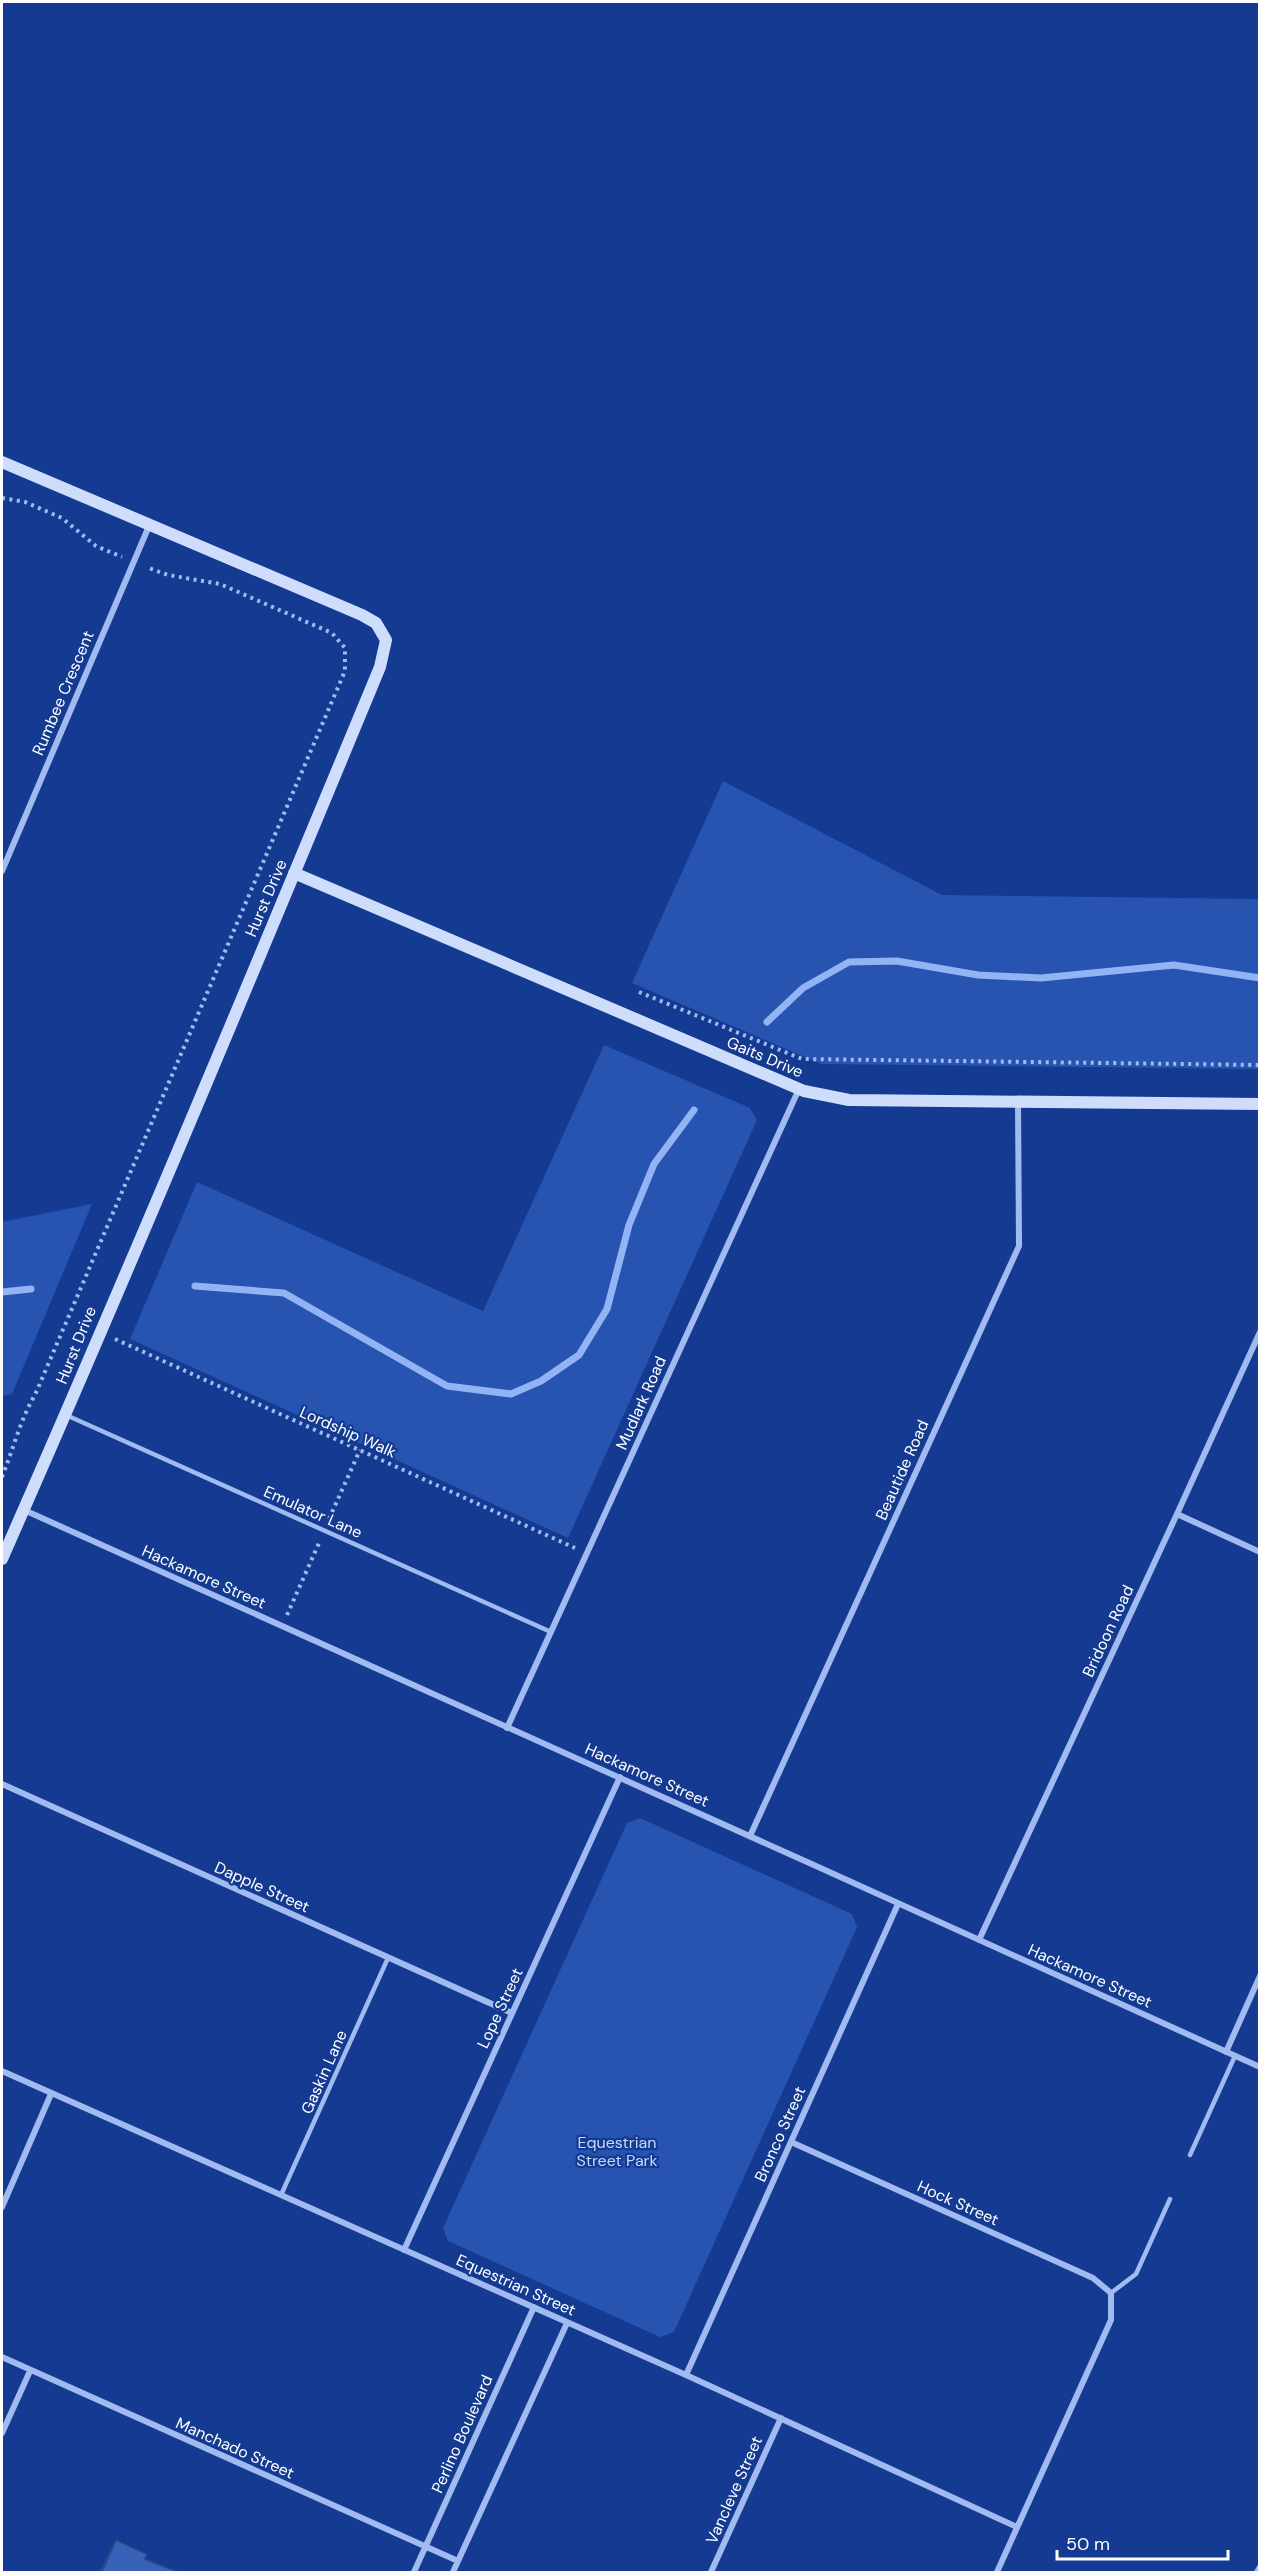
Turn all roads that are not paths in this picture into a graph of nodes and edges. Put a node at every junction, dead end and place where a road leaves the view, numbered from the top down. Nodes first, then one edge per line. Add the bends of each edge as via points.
1 (2, 462) edge
2 (149, 526) junction
3 (2, 871) edge
4 (294, 873) junction
5 (799, 1089) junction
6 (1018, 1102) junction
7 (1260, 1104) edge
8 (1260, 1332) edge
9 (66, 1414) junction
10 (23, 1510) junction
11 (1177, 1514) junction
12 (1260, 1552) edge
13 (2, 1559) edge
14 (551, 1632) junction
15 (507, 1728) junction
16 (620, 1777) junction
17 (2, 1784) edge
18 (750, 1836) junction
19 (898, 1904) junction
20 (979, 1940) junction
21 (388, 1958) junction
22 (1260, 1976) edge
23 (512, 2013) junction
24 (1226, 2052) junction
25 (1235, 2056) junction
26 (1260, 2067) edge
27 (2, 2071) edge
28 (51, 2094) junction
29 (791, 2142) junction
30 (1190, 2155) dead end
31 (281, 2195) junction
32 (1170, 2199) dead end
33 (2, 2207) edge
34 (404, 2250) junction
35 (1111, 2293) junction
36 (534, 2307) junction
37 (567, 2323) junction
38 (2, 2357) edge
39 (30, 2371) junction
40 (686, 2375) junction
41 (781, 2418) junction
42 (2, 2433) edge
43 (1017, 2527) junction
44 (425, 2547) junction
45 (458, 2561) junction
46 (1260, 2567) edge
47 (414, 2572) edge
48 (453, 2572) edge
49 (711, 2572) edge
50 (997, 2572) edge
51 (1257, 2572) edge

1 - 2 street, Hurst Drive
2 - 3 street, Rumbee Crescent
2 - 4 street, Hurst Drive via 362,615 376,623 386,640 380,667
4 - 5 street, Gaits Drive
4 - 9 street, Hurst Drive
5 - 6 street, Gaits Drive via 849,1100
5 - 14 street, Mudlark Road
6 - 7 street, Gaits Drive
6 - 18 street, Beautide Road via 1019,1246
8 - 11 street, Bridoon Road
9 - 10 street, Hurst Drive
9 - 14 lane, Emulator Lane
10 - 13 street, Hurst Drive
10 - 15 street, Hackamore Street
11 - 12 street
11 - 20 street, Bridoon Road
14 - 15 street, Mudlark Road
15 - 16 street, Hackamore Street
16 - 18 street, Hackamore Street
16 - 23 street, Lope Street
17 - 21 street, Dapple Street
18 - 19 street, Hackamore Street
19 - 20 street, Hackamore Street
19 - 29 street, Bronco Street
20 - 24 street, Hackamore Street
21 - 23 street, Dapple Street
21 - 31 lane, Gaskin Lane
22 - 24 street
23 - 34 street, Lope Street
24 - 25 street, Hackamore Street
25 - 26 street, Hackamore Street
25 - 30 lane
27 - 28 street, Equestrian Street
28 - 31 street, Equestrian Street
28 - 33 street
29 - 35 street, Hock Street via 1093,2278
29 - 40 street, Bronco Street
31 - 34 street, Equestrian Street
32 - 35 lane via 1136,2274
34 - 36 street, Equestrian Street
35 - 43 street via 1111,2320
36 - 37 street, Equestrian Street
36 - 44 street, Perlino Boulevard
37 - 40 street, Equestrian Street
37 - 45 street
38 - 39 street, Manchado Street
39 - 42 street
39 - 44 street, Manchado Street
40 - 41 street, Equestrian Street
41 - 43 street, Equestrian Street
41 - 49 street, Vancleve Street
43 - 50 street
44 - 45 street, Manchado Street
44 - 47 street, Perlino Boulevard
45 - 48 street
46 - 51 street

